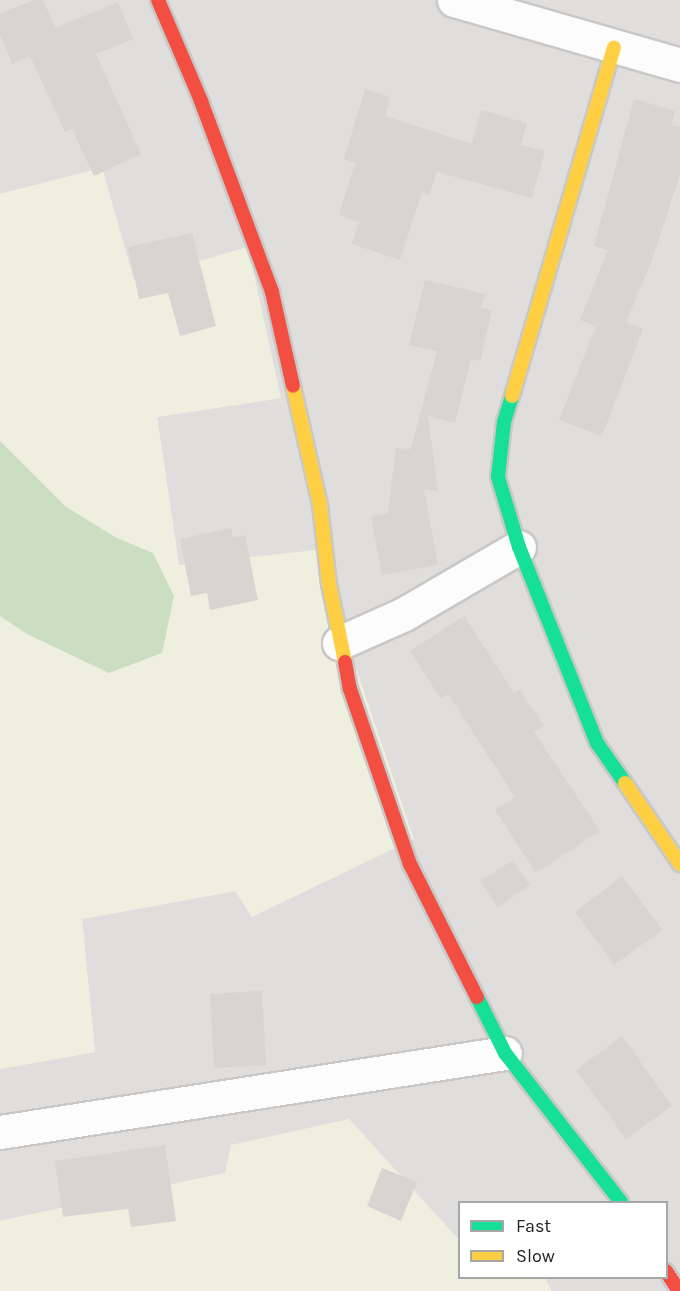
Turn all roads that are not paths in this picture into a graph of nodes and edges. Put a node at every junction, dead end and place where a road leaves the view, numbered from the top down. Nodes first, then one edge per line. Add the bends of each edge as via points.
1 (158, 0) edge
2 (454, 0) edge
3 (614, 48) junction
4 (680, 65) edge
5 (519, 548) junction
6 (339, 643) junction
7 (680, 864) edge
8 (505, 1053) junction
9 (0, 1132) edge
10 (619, 1201) edge
11 (668, 1274) edge
12 (679, 1291) edge

1 - 6 street via 201,101 272,292 320,505
2 - 3 street
3 - 4 street
3 - 5 street via 499,450 498,477
5 - 6 street via 404,614
5 - 7 street via 597,743
6 - 8 street via 350,689 410,864
8 - 9 street
8 - 10 street
11 - 12 street

